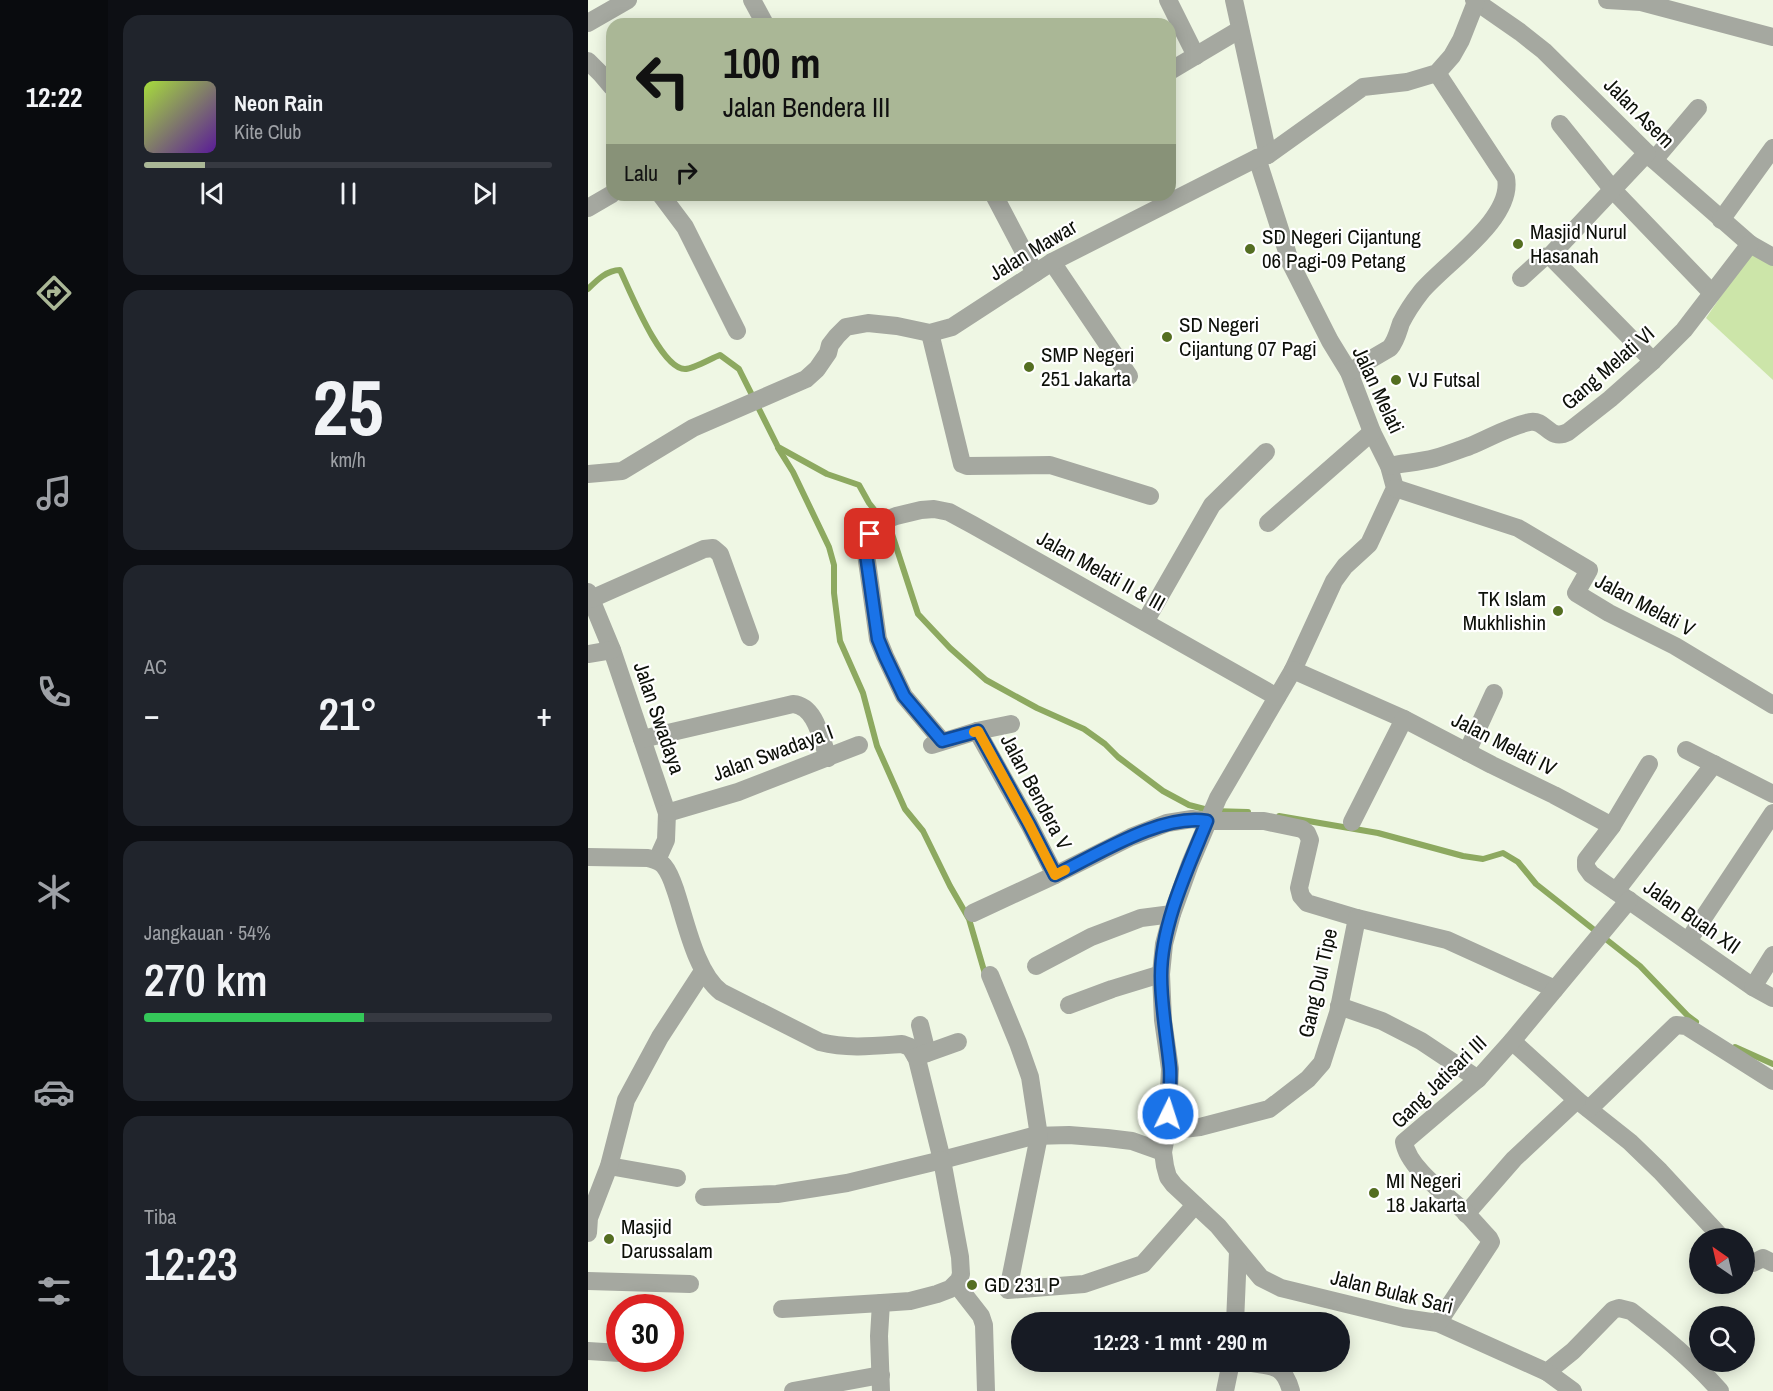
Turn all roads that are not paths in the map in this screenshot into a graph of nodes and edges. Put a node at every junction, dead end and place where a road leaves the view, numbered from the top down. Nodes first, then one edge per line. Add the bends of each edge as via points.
1 (628, 0) edge
2 (752, 0) edge
3 (1168, 0) edge
4 (1234, 0) edge
5 (1607, 0) edge
6 (1475, 1) edge
7 (762, 18) edge
8 (588, 23) edge
9 (1239, 30) junction
10 (1773, 37) edge
11 (1196, 56) junction
12 (588, 61) edge
13 (1176, 68) edge
14 (1437, 73) junction
15 (606, 79) edge
16 (1698, 108) dead end
17 (1560, 124) dead end
18 (1773, 148) edge
19 (1262, 156) junction
20 (1650, 156) junction
21 (1613, 190) junction
22 (606, 198) edge
23 (1176, 199) edge
24 (665, 201) edge
25 (997, 201) edge
26 (1173, 201) edge
27 (588, 208) edge
28 (1721, 220) junction
29 (1750, 243) junction
30 (1550, 256) junction
31 (1773, 256) edge
32 (1052, 262) junction
33 (1035, 273) junction
34 (1521, 278) dead end
35 (1712, 293) junction
36 (737, 331) dead end
37 (930, 333) junction
38 (1653, 361) junction
39 (1349, 372) junction
40 (1129, 376) dead end
41 (1372, 432) junction
42 (1266, 452) dead end
43 (1389, 466) junction
44 (588, 474) edge
45 (1395, 488) junction
46 (1150, 496) dead end
47 (1268, 523) dead end
48 (590, 596) edge
49 (1145, 622) junction
50 (750, 638) dead end
51 (612, 650) junction
52 (588, 654) edge
53 (1293, 670) junction
54 (1494, 693) dead end
55 (1277, 697) junction
56 (1773, 705) edge
57 (1404, 719) junction
58 (1011, 724) dead end
59 (978, 731) junction
60 (642, 739) junction
61 (859, 745) dead end
62 (1686, 750) dead end
63 (1467, 752) junction
64 (828, 758) junction
65 (1649, 764) dead end
66 (1714, 764) junction
67 (1773, 794) edge
68 (668, 813) junction
69 (1773, 813) edge
70 (1208, 820) junction
71 (1352, 822) dead end
72 (1612, 826) junction
73 (588, 857) edge
74 (657, 860) junction
75 (1055, 875) junction
76 (1623, 896) junction
77 (973, 913) dead end
78 (1172, 914) junction
79 (1357, 918) junction
80 (1688, 941) junction
81 (1773, 955) edge
82 (1036, 966) dead end
83 (703, 971) junction
84 (1161, 974) junction
85 (990, 975) dead end
86 (1753, 987) junction
87 (1555, 989) junction
88 (1773, 998) edge
89 (1069, 1005) dead end
90 (1339, 1006) junction
91 (920, 1025) dead end
92 (1512, 1041) junction
93 (958, 1042) dead end
94 (921, 1055) junction
95 (1479, 1079) junction
96 (1773, 1081) edge
97 (1583, 1105) junction
98 (1167, 1131) junction
99 (1031, 1138) junction
100 (1163, 1152) junction
101 (942, 1160) junction
102 (609, 1166) junction
103 (677, 1178) dead end
104 (704, 1197) dead end
105 (1195, 1205) junction
106 (1466, 1214) junction
107 (1713, 1228) edge
108 (588, 1233) edge
109 (1238, 1252) junction
110 (1755, 1262) edge
111 (1773, 1263) edge
112 (588, 1281) edge
113 (690, 1284) dead end
114 (956, 1284) junction
115 (882, 1303) junction
116 (782, 1309) dead end
117 (1235, 1312) edge
118 (1438, 1323) junction
119 (588, 1351) edge
120 (606, 1352) edge
121 (1229, 1372) edge
122 (1283, 1372) edge
123 (1547, 1372) junction
124 (881, 1383) edge
125 (793, 1391) edge
126 (986, 1391) edge
127 (1225, 1391) edge
128 (1291, 1391) edge
129 (1573, 1391) edge
130 (1720, 1391) edge

1 - 8 street
2 - 7 street
3 - 11 street
4 - 9 street, Jalan Melati
5 - 10 street via 1641,2
6 - 14 street via 1461,40
6 - 20 street, Jalan Asem via 1544,51
9 - 11 street
9 - 19 street, Jalan Melati
11 - 13 street
12 - 15 street
14 - 19 street, Jalan Mawar via 1407,82 1363,87
14 - 39 street via 1506,178 1506,193 1489,224 1421,292 1390,348
16 - 20 street
17 - 21 street
18 - 28 street
19 - 23 street, Jalan Mawar
19 - 39 street, Jalan Melati via 1290,264
20 - 21 street
20 - 28 street, Jalan Asem
21 - 30 street
21 - 35 street
22 - 27 street
24 - 36 street via 685,228
25 - 33 street
26 - 32 street, Jalan Mawar
28 - 29 street, Jalan Asem
29 - 31 street, Jalan Asem
29 - 35 street, Gang Melati VI
30 - 34 street
30 - 38 street
32 - 33 street, Jalan Mawar
32 - 40 street
33 - 37 street, Jalan Mawar via 952,327
35 - 38 street, Gang Melati VI via 1684,330
37 - 44 street via 868,323 846,327 806,379 693,428 622,471
37 - 46 street via 962,464 1050,465
38 - 43 street, Gang Melati VI via 1564,434 1555,434 1537,421 1531,422 1434,459
39 - 41 street, Jalan Melati
41 - 43 street, Jalan Melati
41 - 47 street
42 - 49 street via 1212,505
43 - 45 street, Jalan Melati
45 - 53 street via 1369,544 1334,581
45 - 56 street, Jalan Melati V via 1518,528 1589,570 1576,593
48 - 50 street via 713,548 720,554
48 - 51 street, Jalan Swadaya
49 - 55 street, Jalan Melati II & III
49 - 59 street, Jalan Melati II & III via 949,512 921,510 876,524 865,547 878,639 904,696 936,743
51 - 52 street
51 - 60 street, Jalan Swadaya
53 - 55 street
53 - 57 street, Jalan Melati IV
54 - 63 street
55 - 70 street
57 - 63 street, Jalan Melati IV
57 - 71 street
58 - 59 street
59 - 75 street, Jalan Bendera V
60 - 64 street via 799,704 811,714
60 - 68 street, Jalan Swadaya
61 - 64 street, Jalan Swadaya I
62 - 66 street
63 - 72 street, Jalan Melati IV
64 - 68 street, Jalan Swadaya I
65 - 72 street
66 - 67 street
66 - 76 street, Gang Jatisari III
68 - 74 street, Jalan Swadaya via 666,840
69 - 80 street
70 - 75 street via 1167,823
70 - 78 street
70 - 79 street via 1264,821 1302,829 1310,840 1299,888 1301,896 1307,903
72 - 76 street via 1586,860 1586,867
73 - 74 street
74 - 83 street via 671,879
75 - 77 street
76 - 80 street, Jalan Buah XII
76 - 87 street, Gang Jatisari III via 1599,936
78 - 82 street via 1141,918 1101,933
78 - 84 street
79 - 87 street via 1447,940
79 - 90 street, Gang Dul Tipe
80 - 86 street, Jalan Buah XII
81 - 86 street
83 - 94 street via 721,993 820,1042 853,1047 906,1045
83 - 102 street via 660,1037 626,1100
84 - 89 street
84 - 98 street via 1170,1069
85 - 99 street via 1030,1077
86 - 88 street, Jalan Buah XII
87 - 92 street, Gang Jatisari III
90 - 95 street via 1382,1021
90 - 98 street, Gang Dul Tipe via 1322,1063 1308,1079 1269,1108 1200,1127
91 - 94 street
92 - 95 street, Gang Jatisari III
92 - 97 street, Gang Jatisari III
93 - 94 street
94 - 101 street
95 - 106 street, Gang Jatisari III via 1404,1142 1419,1168
96 - 97 street via 1686,1026 1676,1025
97 - 106 street via 1514,1159
97 - 107 street, Gang Jatisari III via 1630,1142
98 - 100 street
99 - 100 street via 1107,1138 1132,1141
99 - 101 street
99 - 105 street via 1008,1290 1084,1284 1143,1264
100 - 105 street, Jalan Bulak Sari via 1168,1177
101 - 104 street via 847,1183 789,1192
101 - 114 street via 961,1266
102 - 103 street
102 - 108 street via 589,1218
105 - 109 street, Jalan Bulak Sari
106 - 118 street, Gang Jatisari III via 1491,1242
109 - 117 street
109 - 118 street, Jalan Bulak Sari via 1269,1284
110 - 111 street via 1763,1258
112 - 113 street
114 - 115 street via 910,1301
114 - 126 street via 984,1325
115 - 116 street
115 - 124 street
118 - 123 street, Jalan Bulak Sari
119 - 120 street
121 - 127 street
122 - 128 street
123 - 129 street, Jalan Bulak Sari
123 - 130 street via 1607,1315 1624,1308 1674,1345
124 - 125 street

